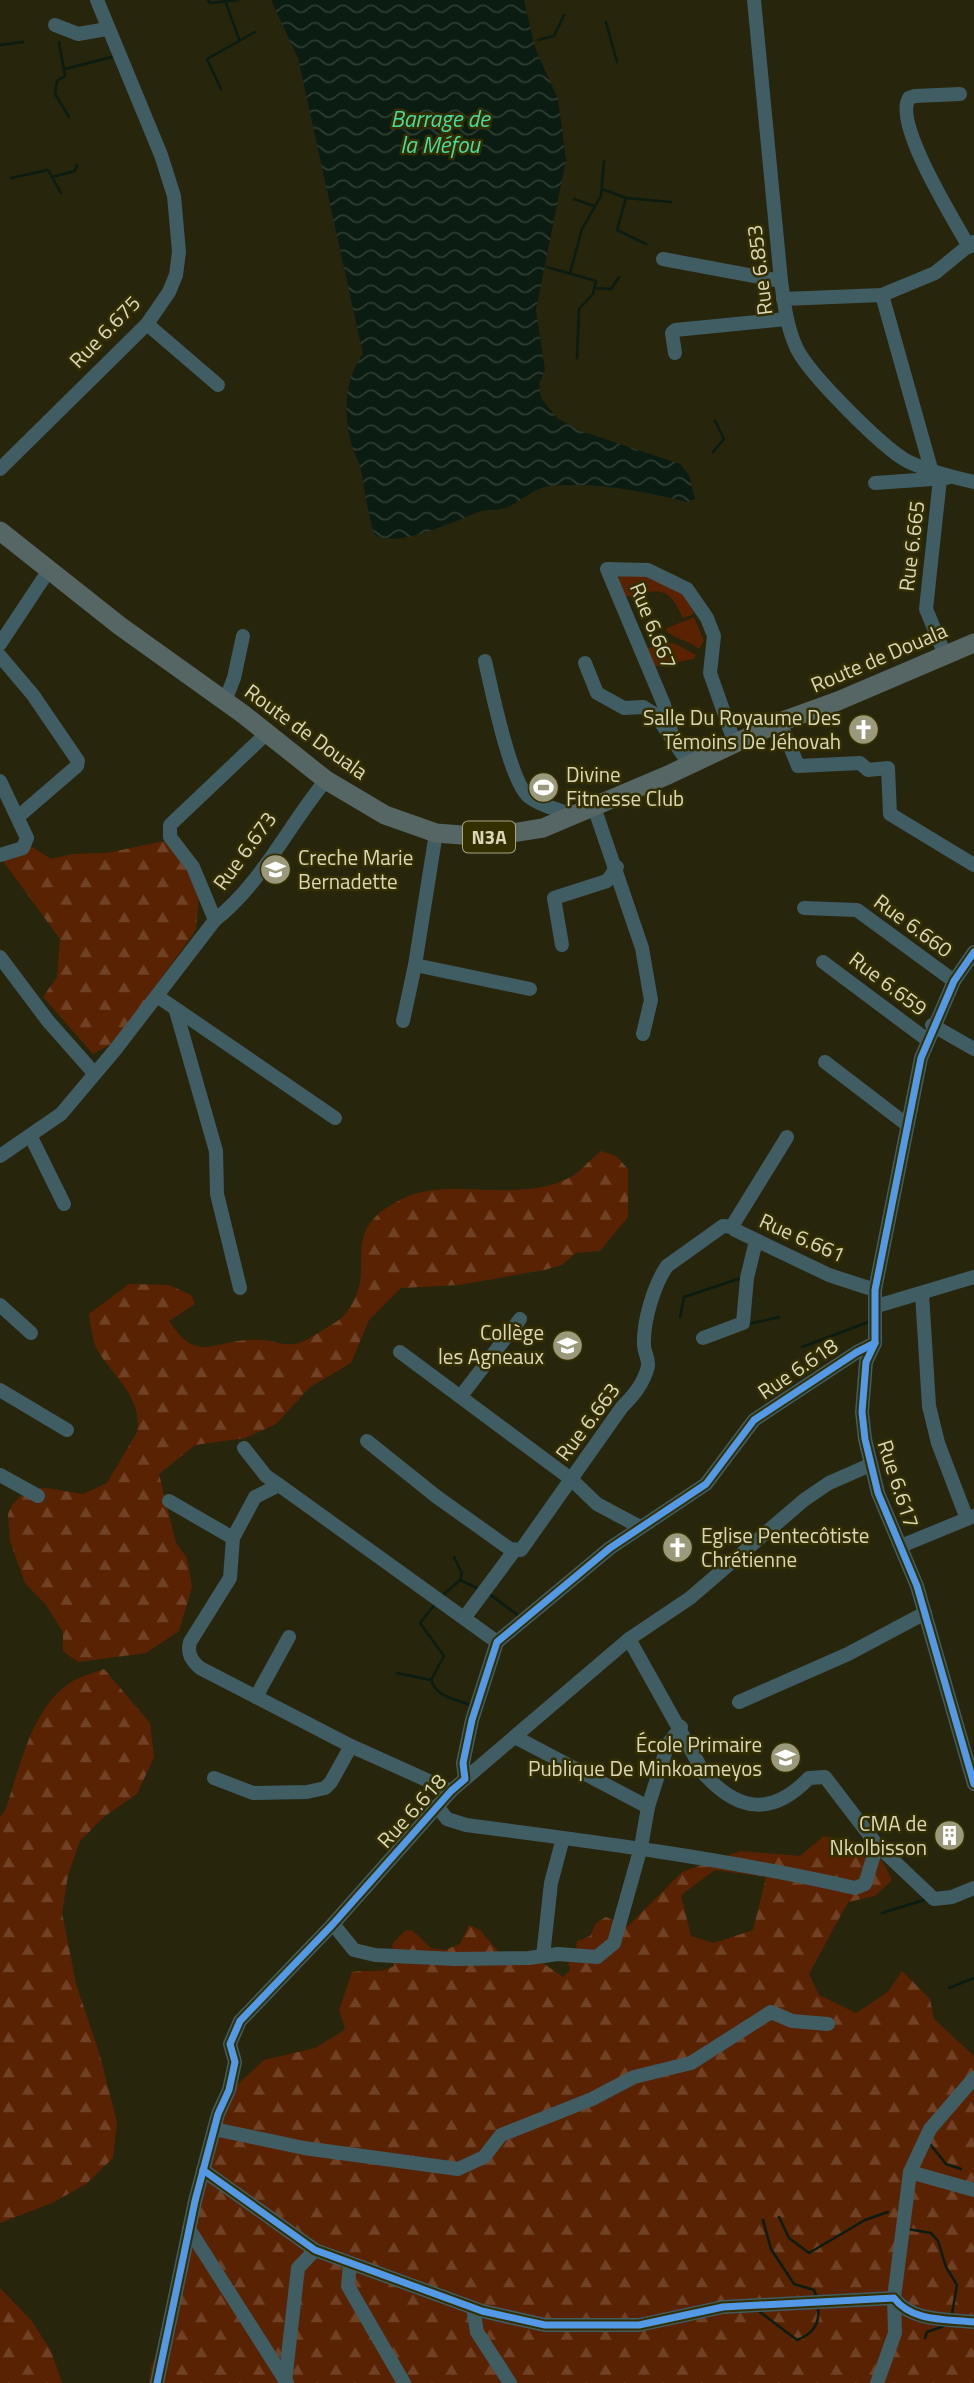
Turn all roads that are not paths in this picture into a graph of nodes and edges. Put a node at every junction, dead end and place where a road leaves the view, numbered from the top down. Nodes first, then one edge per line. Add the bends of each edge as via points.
1 (97, 0) edge
2 (754, 0) edge
3 (55, 25) dead end
4 (107, 29) junction
5 (960, 94) dead end
6 (971, 244) edge
7 (663, 258) dead end
8 (781, 281) junction
9 (882, 295) junction
10 (783, 299) junction
11 (786, 319) junction
12 (146, 324) junction
13 (675, 353) dead end
14 (218, 385) dead end
15 (0, 469) edge
16 (941, 475) junction
17 (974, 482) edge
18 (875, 483) dead end
19 (1, 535) edge
20 (49, 570) junction
21 (243, 636) dead end
22 (974, 643) edge
23 (0, 644) edge
24 (945, 655) junction
25 (0, 656) edge
26 (485, 661) dead end
27 (585, 663) dead end
28 (225, 701) junction
29 (780, 722) junction
30 (267, 733) junction
31 (673, 738) junction
32 (735, 744) junction
33 (706, 756) junction
34 (326, 780) junction
35 (0, 781) edge
36 (594, 807) junction
37 (573, 815) junction
38 (19, 816) junction
39 (436, 833) junction
40 (0, 855) edge
41 (974, 864) edge
42 (617, 867) junction
43 (804, 908) dead end
44 (215, 920) junction
45 (562, 944) dead end
46 (974, 952) edge
47 (0, 957) edge
48 (823, 962) dead end
49 (415, 965) junction
50 (954, 981) junction
51 (530, 989) dead end
52 (157, 996) junction
53 (176, 1011) junction
54 (403, 1021) dead end
55 (932, 1025) junction
56 (643, 1034) dead end
57 (926, 1039) junction
58 (974, 1049) edge
59 (825, 1062) dead end
60 (94, 1073) junction
61 (335, 1118) dead end
62 (906, 1124) junction
63 (31, 1137) junction
64 (787, 1137) dead end
65 (0, 1156) edge
66 (64, 1204) dead end
67 (734, 1227) junction
68 (756, 1241) junction
69 (974, 1277) edge
70 (240, 1288) dead end
71 (875, 1290) junction
72 (922, 1294) junction
73 (0, 1305) edge
74 (877, 1306) junction
75 (520, 1319) dead end
76 (31, 1333) dead end
77 (703, 1338) dead end
78 (876, 1343) junction
79 (400, 1352) dead end
80 (0, 1390) edge
81 (461, 1396) junction
82 (66, 1430) dead end
83 (367, 1441) dead end
84 (244, 1448) dead end
85 (870, 1465) junction
86 (0, 1475) edge
87 (571, 1479) junction
88 (279, 1485) junction
89 (38, 1496) dead end
90 (169, 1501) dead end
91 (971, 1518) edge
92 (640, 1527) junction
93 (233, 1538) junction
94 (901, 1546) junction
95 (514, 1551) junction
96 (925, 1613) junction
97 (465, 1617) junction
98 (289, 1637) dead end
99 (629, 1640) junction
100 (498, 1642) junction
101 (256, 1697) junction
102 (739, 1702) dead end
103 (681, 1727) junction
104 (515, 1737) junction
105 (351, 1746) junction
106 (214, 1778) dead end
107 (466, 1779) junction
108 (974, 1784) edge
109 (451, 1791) junction
110 (437, 1806) junction
111 (648, 1807) junction
112 (563, 1838) junction
113 (877, 1845) junction
114 (641, 1847) junction
115 (974, 1888) edge
116 (333, 1924) junction
117 (543, 1956) junction
118 (828, 2024) dead end
119 (974, 2078) edge
120 (214, 2129) junction
121 (203, 2170) junction
122 (910, 2172) junction
123 (974, 2190) edge
124 (189, 2229) junction
125 (315, 2250) junction
126 (349, 2263) junction
127 (894, 2298) junction
128 (473, 2308) junction
129 (974, 2322) edge
130 (286, 2382) edge
131 (157, 2383) edge
132 (404, 2383) edge
133 (510, 2383) edge
134 (877, 2383) edge

1 - 4 street, Rue 6.675
2 - 8 street, Rue 6.853
3 - 4 street via 78,34
4 - 12 street, Rue 6.675 via 162,155 174,197 179,252 176,275
5 - 6 street via 915,96 909,98 905,110 919,154
6 - 9 street via 935,273
7 - 8 street
8 - 10 street, Rue 6.853
9 - 10 street
9 - 16 street
10 - 11 street, Rue 6.853
11 - 13 street via 675,330
11 - 16 street, Rue 6.853 via 798,351 837,396 893,450
12 - 14 street
12 - 15 street, Rue 6.675
16 - 17 street, Rue 6.853
16 - 18 street
16 - 24 street, Rue 6.665 via 926,609
19 - 20 highway, Route de Douala / N3A
20 - 23 street
20 - 28 highway, Route de Douala / N3A
21 - 28 street
22 - 24 highway, Route de Douala / N3A
24 - 29 highway, Route de Douala / N3A
25 - 38 street via 78,761
26 - 37 street via 522,789 534,800
27 - 31 street via 597,693 624,708 643,707 656,715
28 - 30 highway, Route de Douala / N3A
29 - 32 highway, Route de Douala / N3A
29 - 41 street via 798,766 860,763 868,770 888,768 890,814
30 - 34 highway, Route de Douala / N3A
30 - 44 street, Rue 6.673 via 170,825 170,837 193,867
31 - 32 street, Rue 6.667 via 664,705 607,569 648,570 687,589 713,636 710,673
31 - 33 street via 683,755
32 - 33 highway, Route de Douala / N3A
33 - 36 highway, Route de Douala / N3A
34 - 39 highway, Route de Douala / N3A via 384,814
34 - 44 street, Rue 6.673 via 254,881
35 - 38 street
36 - 37 highway, Route de Douala / N3A
36 - 42 street
37 - 39 highway, Route de Douala / N3A via 515,835
38 - 40 street via 26,843
39 - 49 street
42 - 45 street via 607,881 554,898
42 - 56 street via 650,986
43 - 50 street, Rue 6.660 via 857,910
44 - 52 street
46 - 50 street, Rue 6.617
47 - 60 street
48 - 57 street, Rue 6.659
49 - 51 street
49 - 54 street
50 - 55 street, Rue 6.617
52 - 53 street
52 - 60 street
53 - 61 street
53 - 70 street via 216,1151 217,1194
55 - 57 street, Rue 6.617
55 - 58 street
57 - 62 street, Rue 6.617
59 - 62 street
60 - 63 street via 61,1114
62 - 71 street, Rue 6.617
63 - 65 street
63 - 66 street
64 - 67 street, Rue 6.661
67 - 68 street, Rue 6.661
67 - 87 street, Rue 6.663 via 723,1226 661,1275 645,1330 648,1364 638,1391
68 - 71 street, Rue 6.661 via 829,1275
68 - 77 street via 743,1323
69 - 72 street
71 - 74 street, Rue 6.617
72 - 74 street
72 - 91 street via 931,1416
73 - 76 street
74 - 78 street, Rue 6.617
75 - 81 street
78 - 85 street, Rue 6.617 via 866,1362 863,1402
78 - 92 street, Rue 6.618 via 754,1420 706,1484
79 - 81 street
80 - 82 street
81 - 87 street
83 - 95 street
84 - 88 street
85 - 94 street, Rue 6.617
85 - 99 street via 804,1500 690,1598
86 - 89 street
87 - 92 street via 597,1504
87 - 95 street, Rue 6.663 via 521,1550
88 - 93 street via 255,1497
88 - 97 street
90 - 93 street
91 - 94 street
92 - 100 street, Rue 6.618 via 574,1575
93 - 101 street via 230,1578 188,1650 200,1668
94 - 96 street, Rue 6.617
95 - 97 street, Rue 6.663
96 - 102 street via 848,1654
96 - 108 street, Rue 6.617
97 - 100 street
98 - 101 street
99 - 103 street
99 - 104 street
100 - 107 street, Rue 6.618 via 472,1720 463,1763
101 - 105 street
103 - 111 street via 668,1744
103 - 113 street via 705,1776 721,1792 741,1803 763,1804 791,1797 809,1778 825,1777
104 - 107 street
104 - 111 street
105 - 106 street via 325,1788 253,1793
105 - 109 street
107 - 109 street, Rue 6.618
109 - 110 street, Rue 6.618
110 - 112 street via 447,1819 466,1825
110 - 116 street, Rue 6.618
111 - 114 street
112 - 114 street
112 - 117 street via 551,1883
113 - 114 street via 865,1884 855,1888
113 - 115 street via 934,1899
114 - 117 street via 614,1944 597,1957
116 - 117 street via 354,1950 375,1955 454,1959
116 - 120 street, Rue 6.618 via 240,2021 230,2044 235,2062 229,2090
118 - 120 street via 792,2021 771,2012 691,2063 634,2077 592,2099 501,2134 484,2157 458,2169 304,2148
119 - 122 street via 930,2130
120 - 121 street, Rue 6.618
121 - 124 street, Rue 6.618
121 - 125 street
122 - 123 street
122 - 127 street
124 - 130 street
124 - 131 street, Rue 6.618
125 - 126 street
125 - 130 street via 298,2268
126 - 128 street
126 - 132 street via 348,2286
127 - 128 street via 723,2307 639,2325 545,2325
127 - 129 street via 914,2314
127 - 134 street via 895,2333
128 - 133 street via 477,2332

